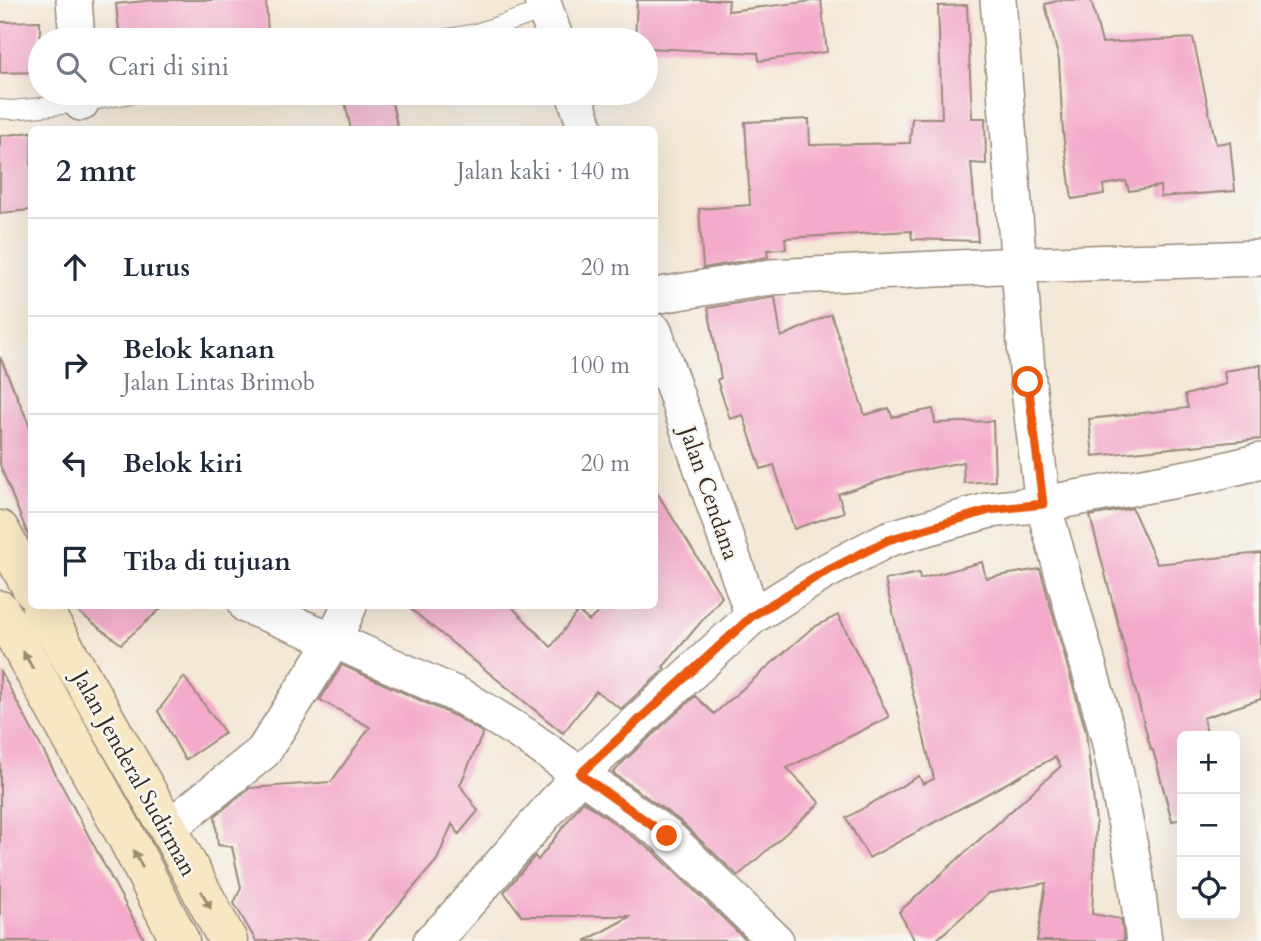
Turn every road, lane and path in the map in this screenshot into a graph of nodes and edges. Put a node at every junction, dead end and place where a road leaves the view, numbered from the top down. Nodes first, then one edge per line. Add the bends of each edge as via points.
1 (74, 0) edge
2 (998, 0) edge
3 (548, 17) edge
4 (76, 28) edge
5 (498, 28) edge
6 (40, 105) edge
7 (577, 105) edge
8 (0, 109) edge
9 (585, 126) edge
10 (1261, 258) edge
11 (1019, 265) junction
12 (658, 295) edge
13 (658, 343) edge
14 (1261, 461) edge
15 (1043, 504) junction
16 (0, 530) edge
17 (27, 572) edge
18 (43, 609) edge
19 (255, 609) edge
20 (348, 609) edge
21 (0, 610) edge
22 (752, 616) junction
23 (334, 639) junction
24 (580, 774) junction
25 (168, 828) junction
26 (180, 941) edge
27 (228, 941) edge
28 (431, 941) edge
29 (776, 941) edge
30 (1144, 941) edge

1 - 4 street
2 - 11 street
3 - 5 lane
6 - 8 lane
7 - 9 street
10 - 11 street
11 - 12 street via 772,277
11 - 15 street
13 - 22 street, Jalan Cendana
14 - 15 street
15 - 22 street via 990,510 888,540
15 - 30 street via 1109,739
16 - 17 main road
18 - 25 main road, Jalan Jenderal Sudirman
19 - 23 street
20 - 23 street
26 -> 21 main road, Jalan Jenderal Sudirman
22 - 24 street
23 - 24 street via 464,698
23 - 25 street via 263,751
24 - 28 street
24 - 29 street via 667,836
25 -> 27 main road, Jalan Jenderal Sudirman

